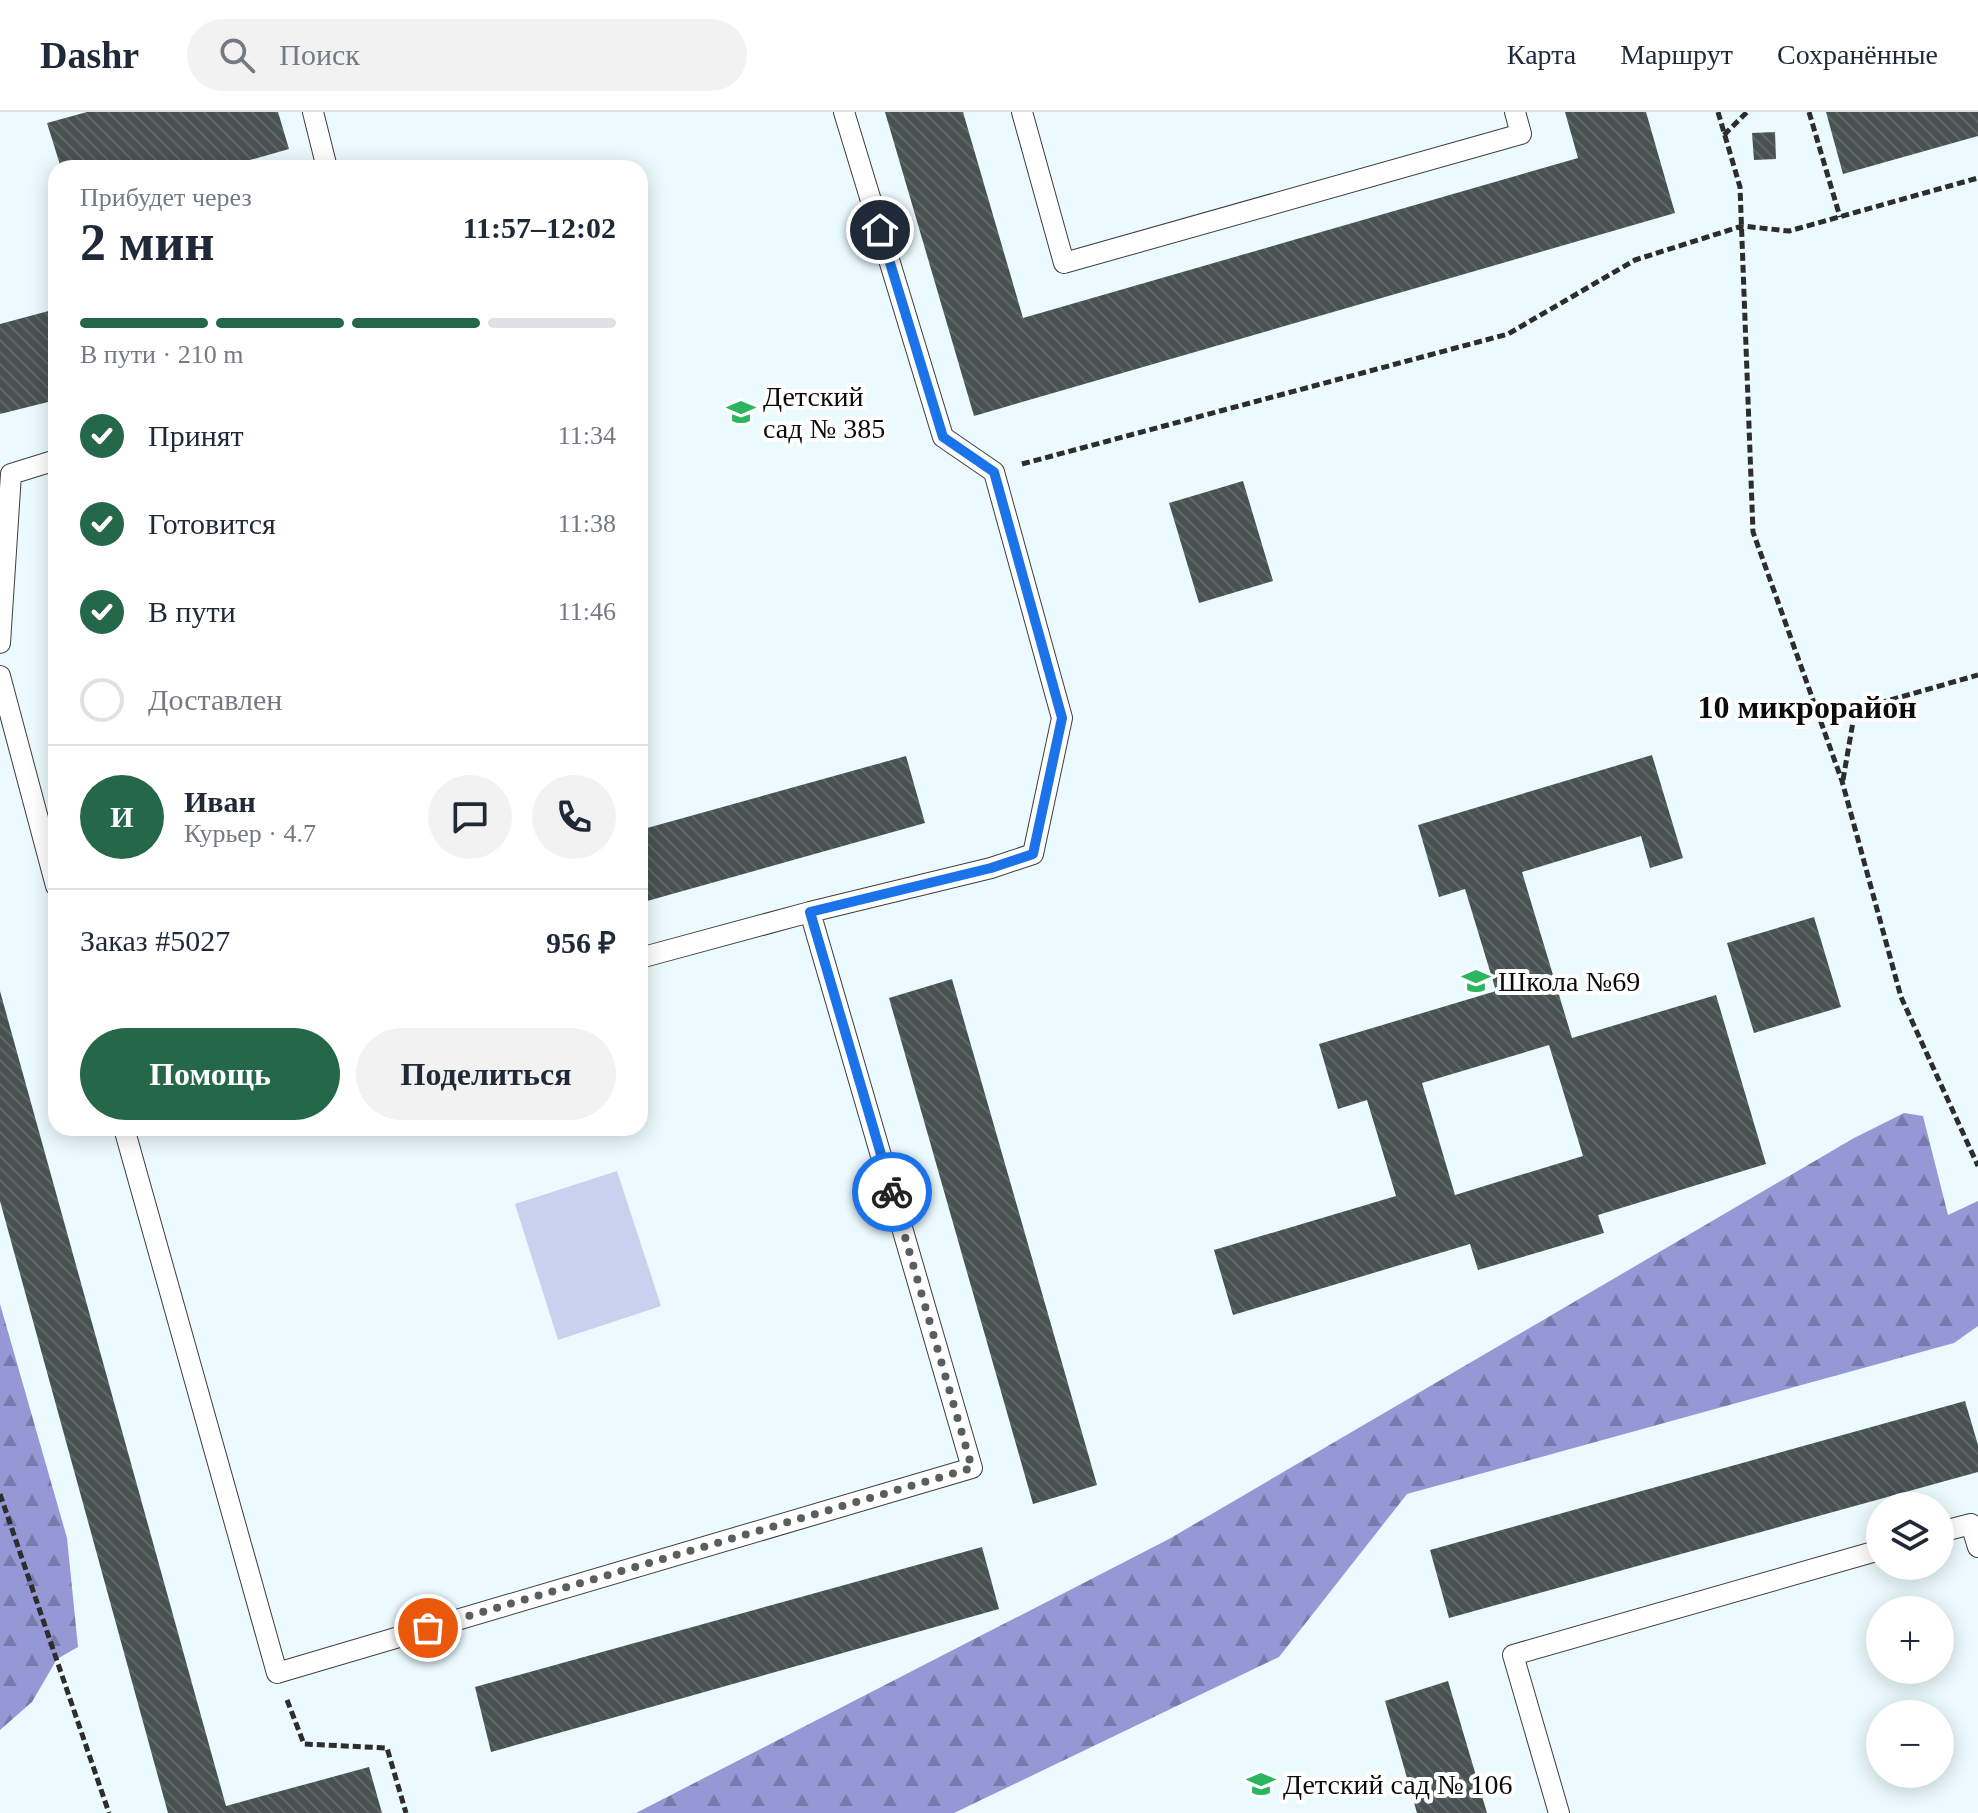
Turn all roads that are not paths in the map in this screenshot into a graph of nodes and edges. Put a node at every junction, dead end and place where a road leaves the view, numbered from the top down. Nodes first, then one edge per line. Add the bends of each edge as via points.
1 (313, 112) edge
2 (844, 112) edge
3 (1022, 112) edge
4 (1515, 112) edge
5 (325, 160) edge
6 (48, 462) edge
7 (0, 643) edge
8 (0, 676) edge
9 (48, 852) edge
10 (810, 912) junction
11 (648, 956) edge
12 (126, 1136) edge
13 (1954, 1528) edge
14 (1978, 1547) edge
15 (1866, 1554) edge
16 (1559, 1813) edge

1 - 5 lane
2 - 10 lane via 943,437 994,472 1062,718 1033,854
3 - 4 lane via 1064,263 1521,134
6 - 7 lane via 11,474
8 - 9 lane
10 - 11 lane
10 - 12 lane via 972,1468 277,1673
13 - 14 lane via 1971,1524
15 - 16 lane via 1513,1655

